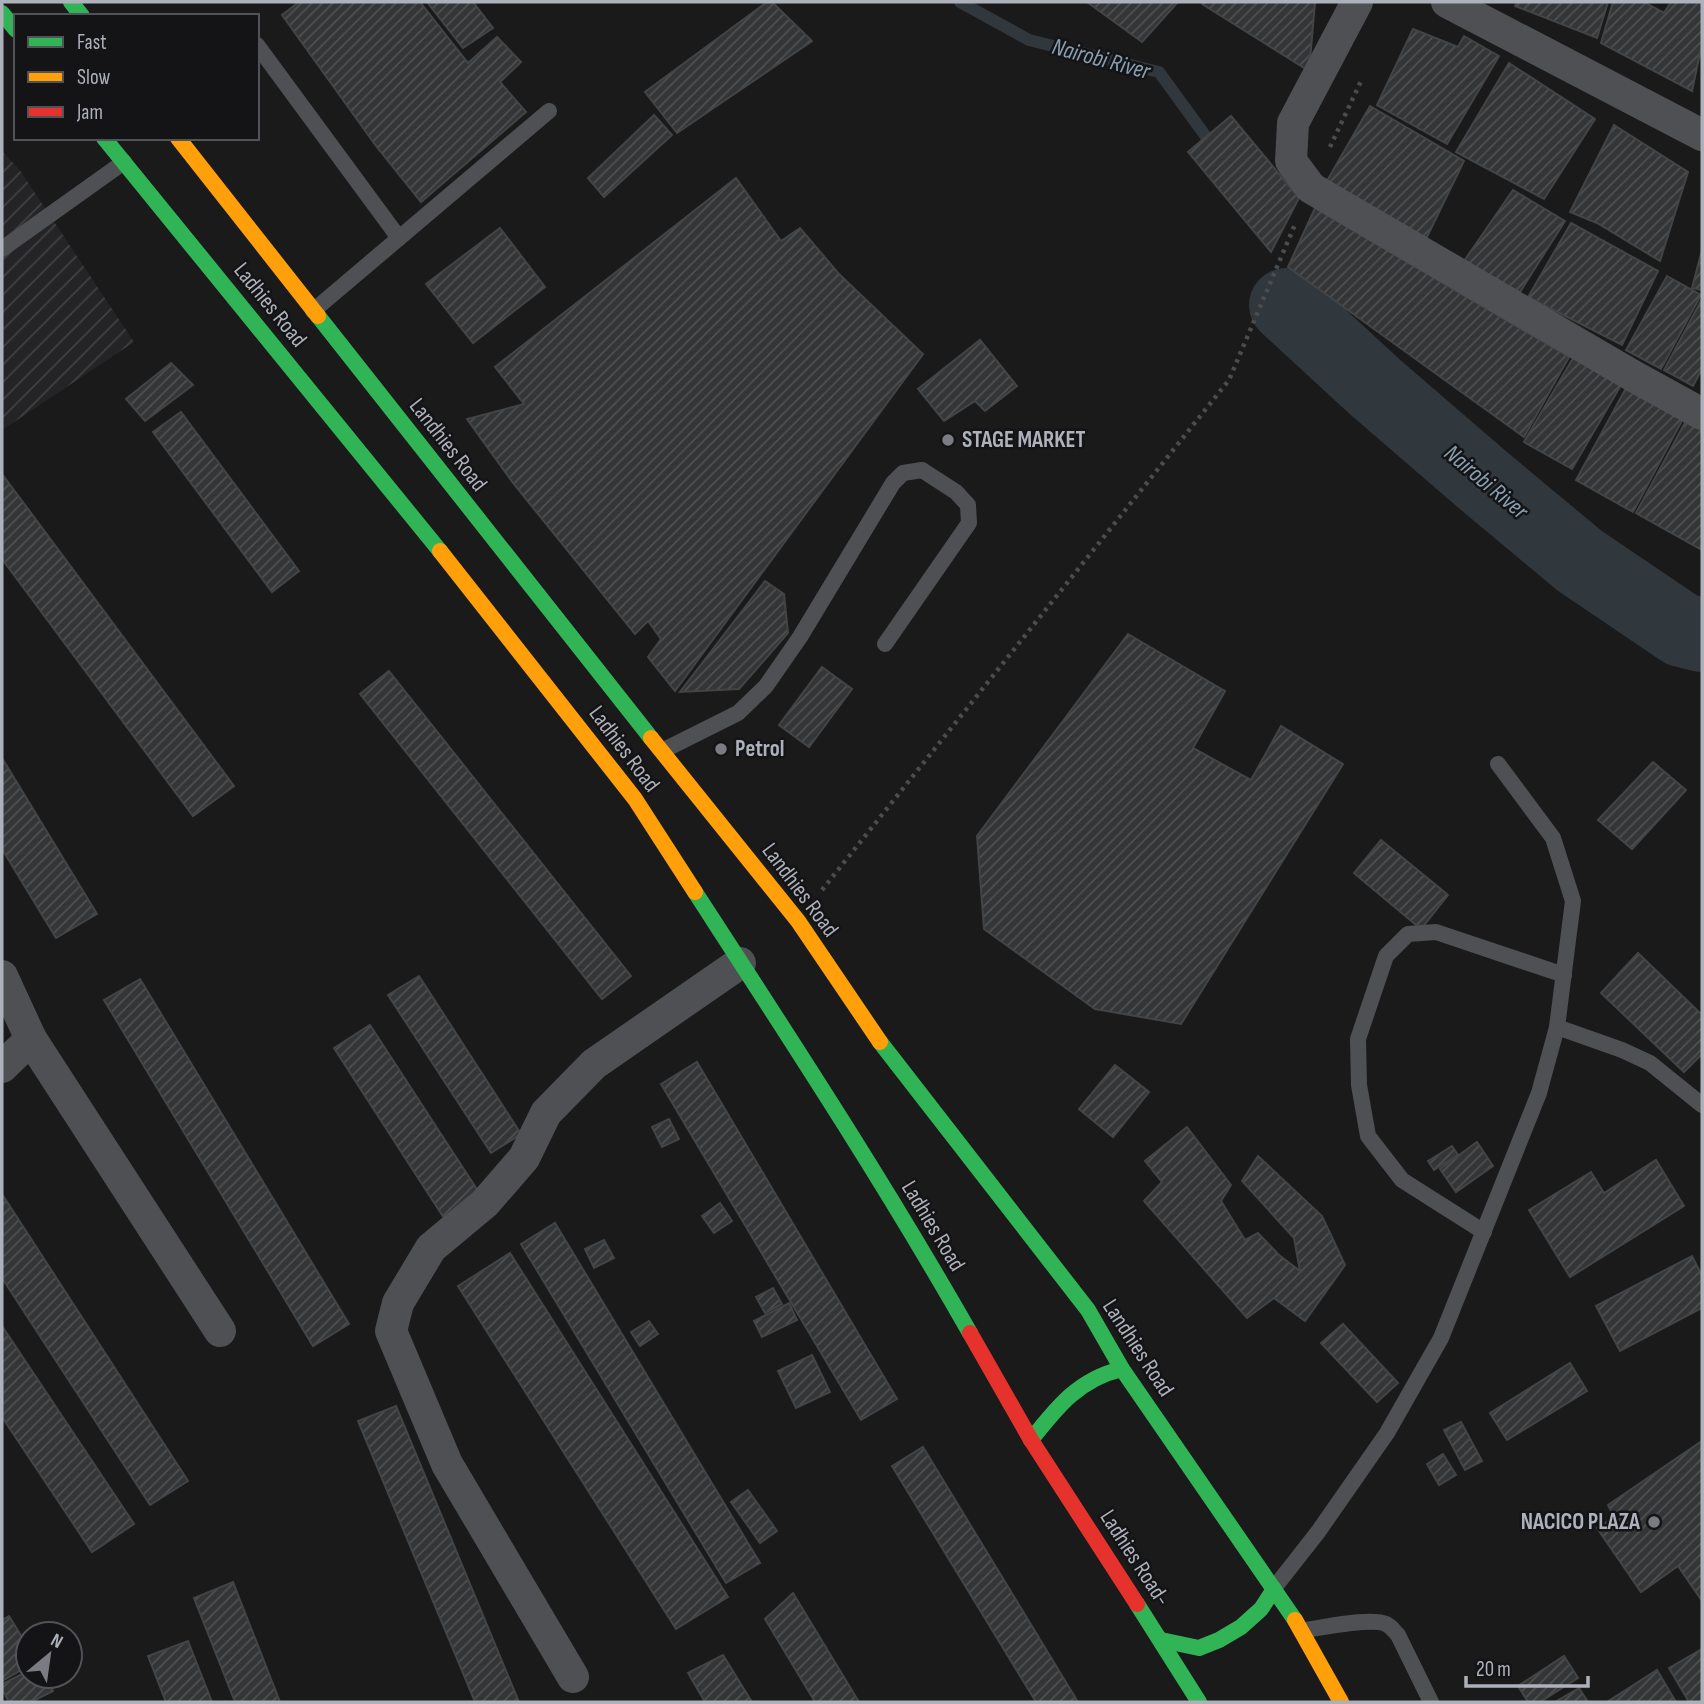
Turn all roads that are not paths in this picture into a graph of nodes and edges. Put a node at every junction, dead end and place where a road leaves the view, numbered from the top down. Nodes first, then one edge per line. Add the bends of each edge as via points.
1 (1357, 2) edge
2 (1447, 2) edge
3 (2, 13) edge
4 (11, 33) edge
5 (259, 48) edge
6 (549, 111) dead end
7 (1702, 135) edge
8 (106, 140) edge
9 (180, 140) edge
10 (124, 162) junction
11 (399, 238) junction
12 (2, 249) edge
13 (313, 311) junction
14 (1702, 415) edge
15 (885, 644) dead end
16 (662, 751) junction
17 (1498, 764) dead end
18 (740, 962) junction
19 (1564, 975) junction
20 (2, 976) edge
21 (1557, 1027) junction
22 (31, 1040) junction
23 (2, 1067) edge
24 (1702, 1105) edge
25 (1483, 1232) junction
26 (220, 1331) dead end
27 (1122, 1369) junction
28 (1031, 1440) junction
29 (1274, 1589) junction
30 (1302, 1630) junction
31 (1161, 1640) junction
32 (572, 1677) dead end
33 (1199, 1702) edge
34 (1341, 1702) edge
35 (1431, 1702) edge

1 - 14 street via 1293,123 1291,161 1311,188
2 - 7 street
3 - 4 main road
5 - 11 lane
6 - 11 lane
8 - 10 main road, Ladhies Road
9 - 13 main road, Landhies Road
10 - 12 lane
10 - 18 main road, Ladhies Road via 472,590 635,799
11 - 13 lane
13 - 16 main road, Landhies Road
15 - 16 lane via 969,523 968,505 922,470 904,473 893,483 766,686 738,713
16 - 27 main road, Landhies Road via 798,921 872,1032 1088,1310
17 - 19 lane via 1553,838 1573,901
18 - 28 main road, Ladhies Road via 936,1274
18 - 32 street via 594,1064 546,1113 524,1158 485,1203 431,1248 398,1303 391,1331 447,1464
19 - 21 lane
19 - 25 lane via 1436,932 1408,934 1386,956 1359,1039 1359,1085 1368,1136 1402,1180
20 - 22 street
21 - 24 lane via 1650,1063
21 - 25 lane via 1539,1093
22 - 23 street
22 - 26 street
25 - 29 lane via 1441,1338 1387,1433
27 - 28 main road via 1073,1391
27 - 29 main road, Landhies Road
28 - 31 main road, Ladhies Road-
29 - 30 main road, Landhies Road
29 - 31 main road via 1261,1609 1219,1640 1199,1648
30 - 34 main road, Landhies Road
30 - 35 lane via 1383,1622 1398,1635
31 - 33 main road, Ladhies Road-

